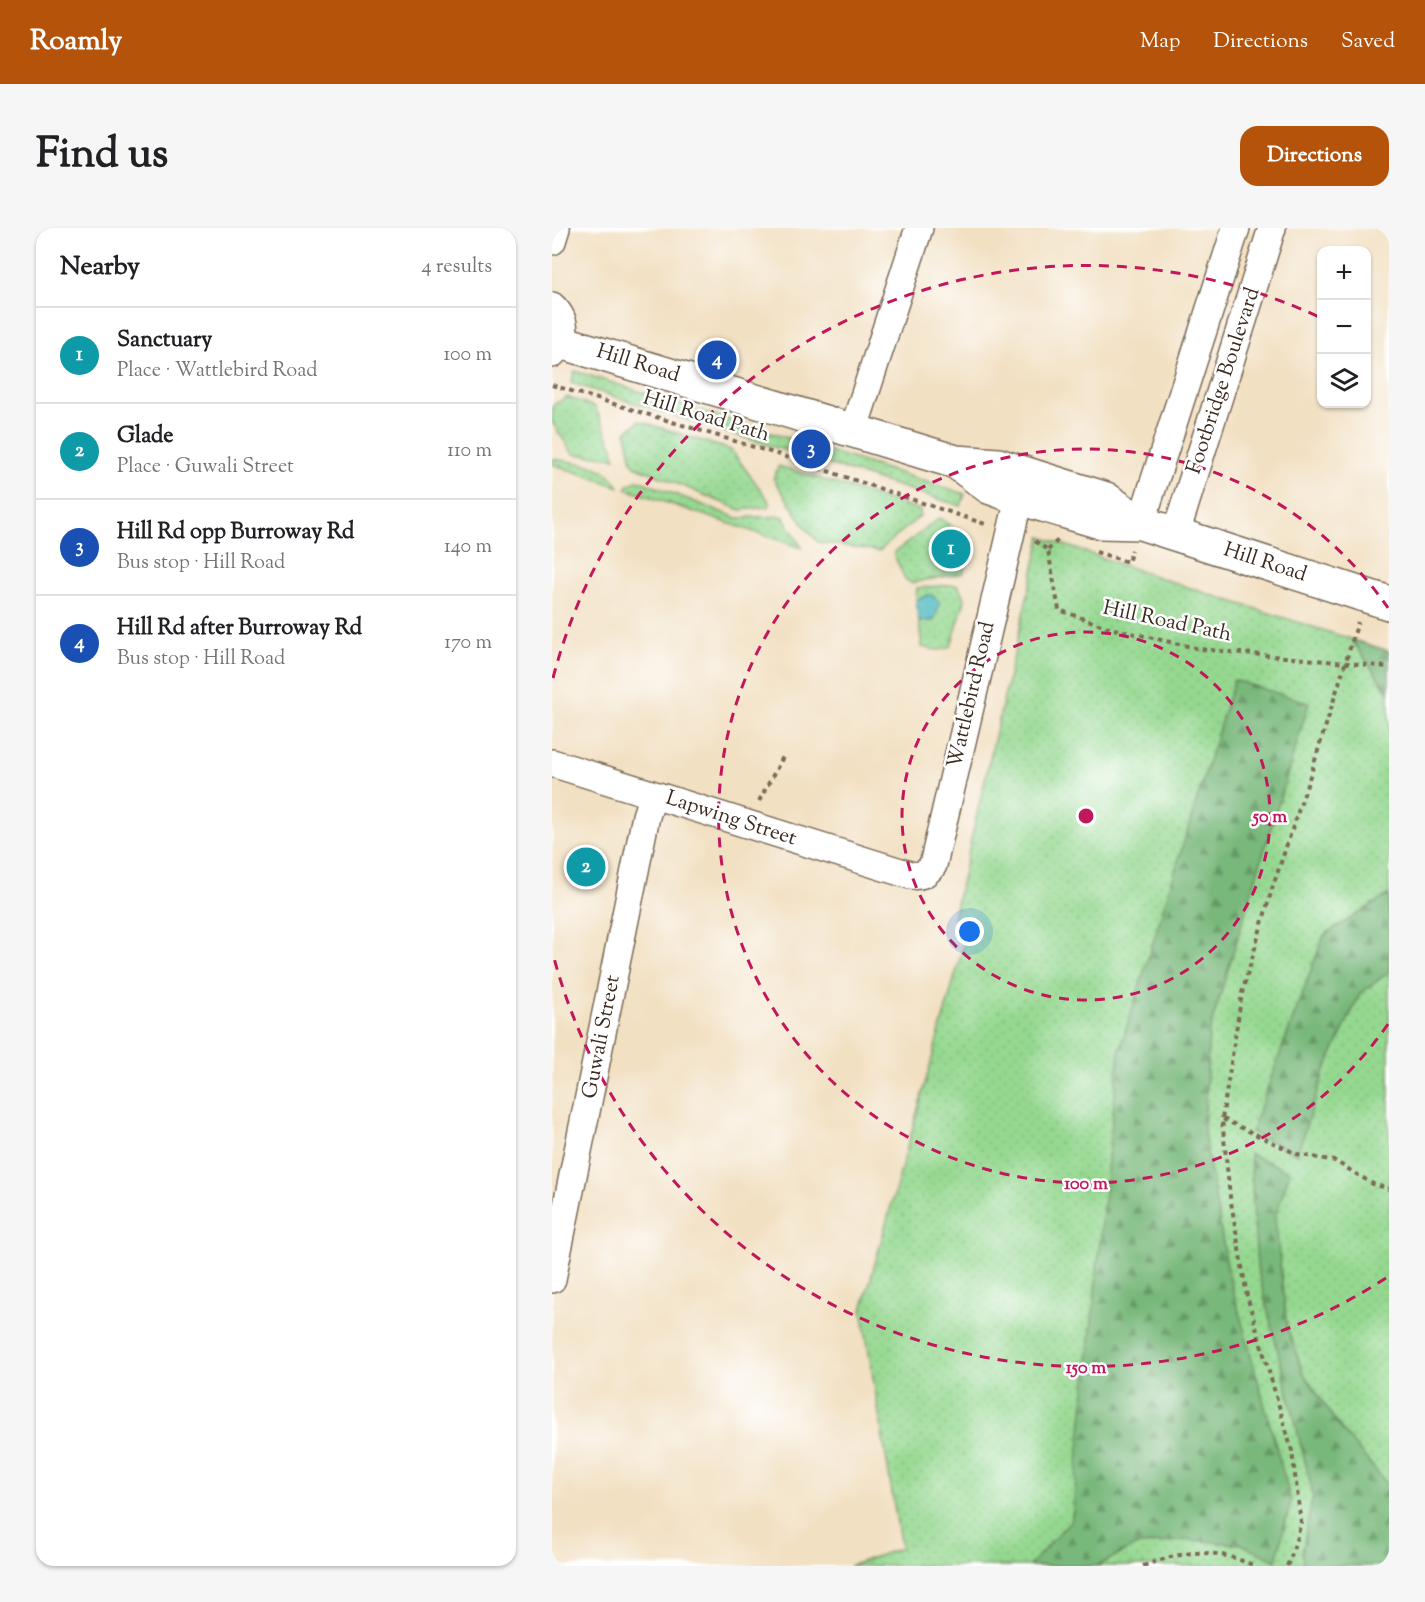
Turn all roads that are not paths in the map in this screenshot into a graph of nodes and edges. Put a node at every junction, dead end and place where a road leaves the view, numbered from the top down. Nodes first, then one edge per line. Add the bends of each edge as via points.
1 (556, 228) edge
2 (919, 228) edge
3 (1236, 228) edge
4 (1272, 228) edge
5 (552, 241) edge
6 (552, 306) edge
7 (557, 348) edge
8 (854, 430) junction
9 (956, 462) junction
10 (1019, 498) junction
11 (1141, 523) junction
12 (1176, 533) junction
13 (1389, 603) edge
14 (552, 763) edge
15 (653, 795) junction
16 (910, 875) joint
17 (552, 1279) edge

1 - 5 street
2 - 8 street
3 - 11 street, Footbridge Boulevard
4 - 12 street, Footbridge Boulevard
6 - 7 street via 562,319 564,334
7 - 8 street, Hill Road
8 - 9 street, Hill Road
9 - 10 street, Hill Road via 989,487
9 - 11 street, Hill Road via 998,465 1106,499
10 - 11 street, Hill Road via 1100,522
10 - 16 street, Wattlebird Road via 933,865 924,875
11 - 12 street, Hill Road
12 - 13 street, Hill Road
14 - 15 street, Lapwing Street
15 - 16 street, Lapwing Street
15 - 17 street, Guwali Street

